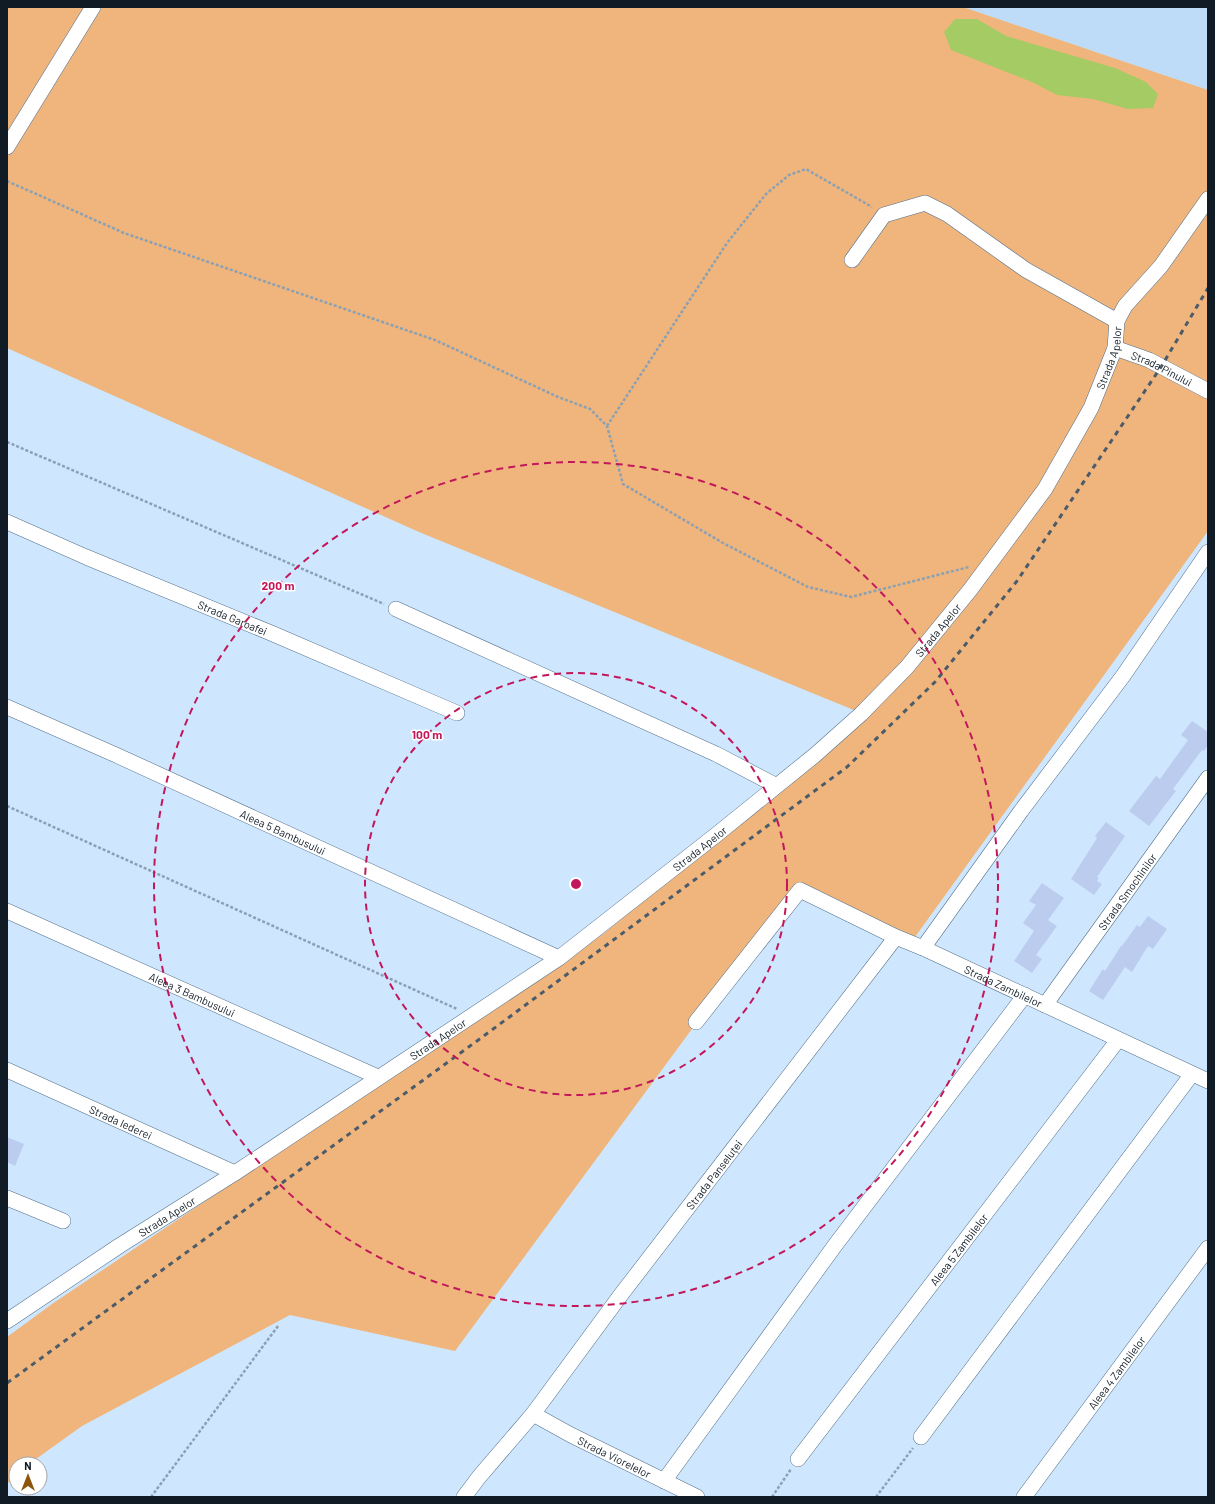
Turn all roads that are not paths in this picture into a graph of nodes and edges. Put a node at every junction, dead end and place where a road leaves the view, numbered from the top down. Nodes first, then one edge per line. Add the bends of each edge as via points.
1 (93, 7) edge
2 (7, 147) edge
3 (1208, 199) edge
4 (852, 260) dead end
5 (1117, 321) junction
6 (1114, 348) junction
7 (1208, 391) edge
8 (7, 522) edge
9 (1208, 552) edge
10 (396, 609) road end
11 (7, 707) edge
12 (457, 714) dead end
13 (1208, 778) edge
14 (776, 785) junction
15 (7, 911) edge
16 (896, 937) junction
17 (923, 948) junction
18 (559, 958) junction
19 (1024, 995) junction
20 (1044, 1005) junction
21 (696, 1022) dead end
22 (1118, 1040) junction
23 (7, 1070) edge
24 (1192, 1074) junction
25 (378, 1077) junction
26 (1208, 1081) edge
27 (235, 1173) junction
28 (7, 1198) edge
29 (64, 1221) dead end
30 (1208, 1248) edge
31 (7, 1321) edge
32 (532, 1414) junction
33 (921, 1437) road end
34 (798, 1459) road end
35 (664, 1481) junction
36 (464, 1497) edge
37 (697, 1497) edge
38 (1024, 1497) edge

1 - 2 street
3 - 5 street, Strada Apelor via 1161,266 1125,306
4 - 5 street via 884,214 925,203 947,214 1026,270
5 - 6 street, Strada Apelor
6 - 7 street, Strada Pinului via 1149,360
6 - 14 street, Strada Apelor via 1091,408 1045,489 970,590 907,667 861,714
8 - 12 street, Strada Garoafei
9 - 17 street via 1123,676 1021,811
10 - 14 street via 716,754
11 - 18 street, Aleea 5 Bambusului
13 - 20 street, Strada Smochinilor
14 - 18 street, Strada Apelor
15 - 25 street, Aleea 3 Bambusului
16 - 17 street, Strada Zambilelor
16 - 21 street, Strada Zambilelor via 800,890
16 - 32 street, Strada Panseluței
17 - 19 street, Strada Zambilelor
18 - 25 street, Strada Apelor
19 - 20 street, Strada Zambilelor
19 - 35 street via 836,1244
20 - 22 street, Strada Zambilelor
22 - 24 street, Strada Zambilelor
22 - 34 street, Aleea 5 Zambilelor
23 - 27 street, Strada Iederei
24 - 26 street, Strada Zambilelor
24 - 33 street
25 - 27 street, Strada Apelor
27 - 31 street, Strada Apelor
28 - 29 street
30 - 38 street, Aleea 4 Zambilelor
32 - 35 street, Strada Viorelelor
32 - 36 street, Strada Panseluței
35 - 37 street, Strada Viorelelor

